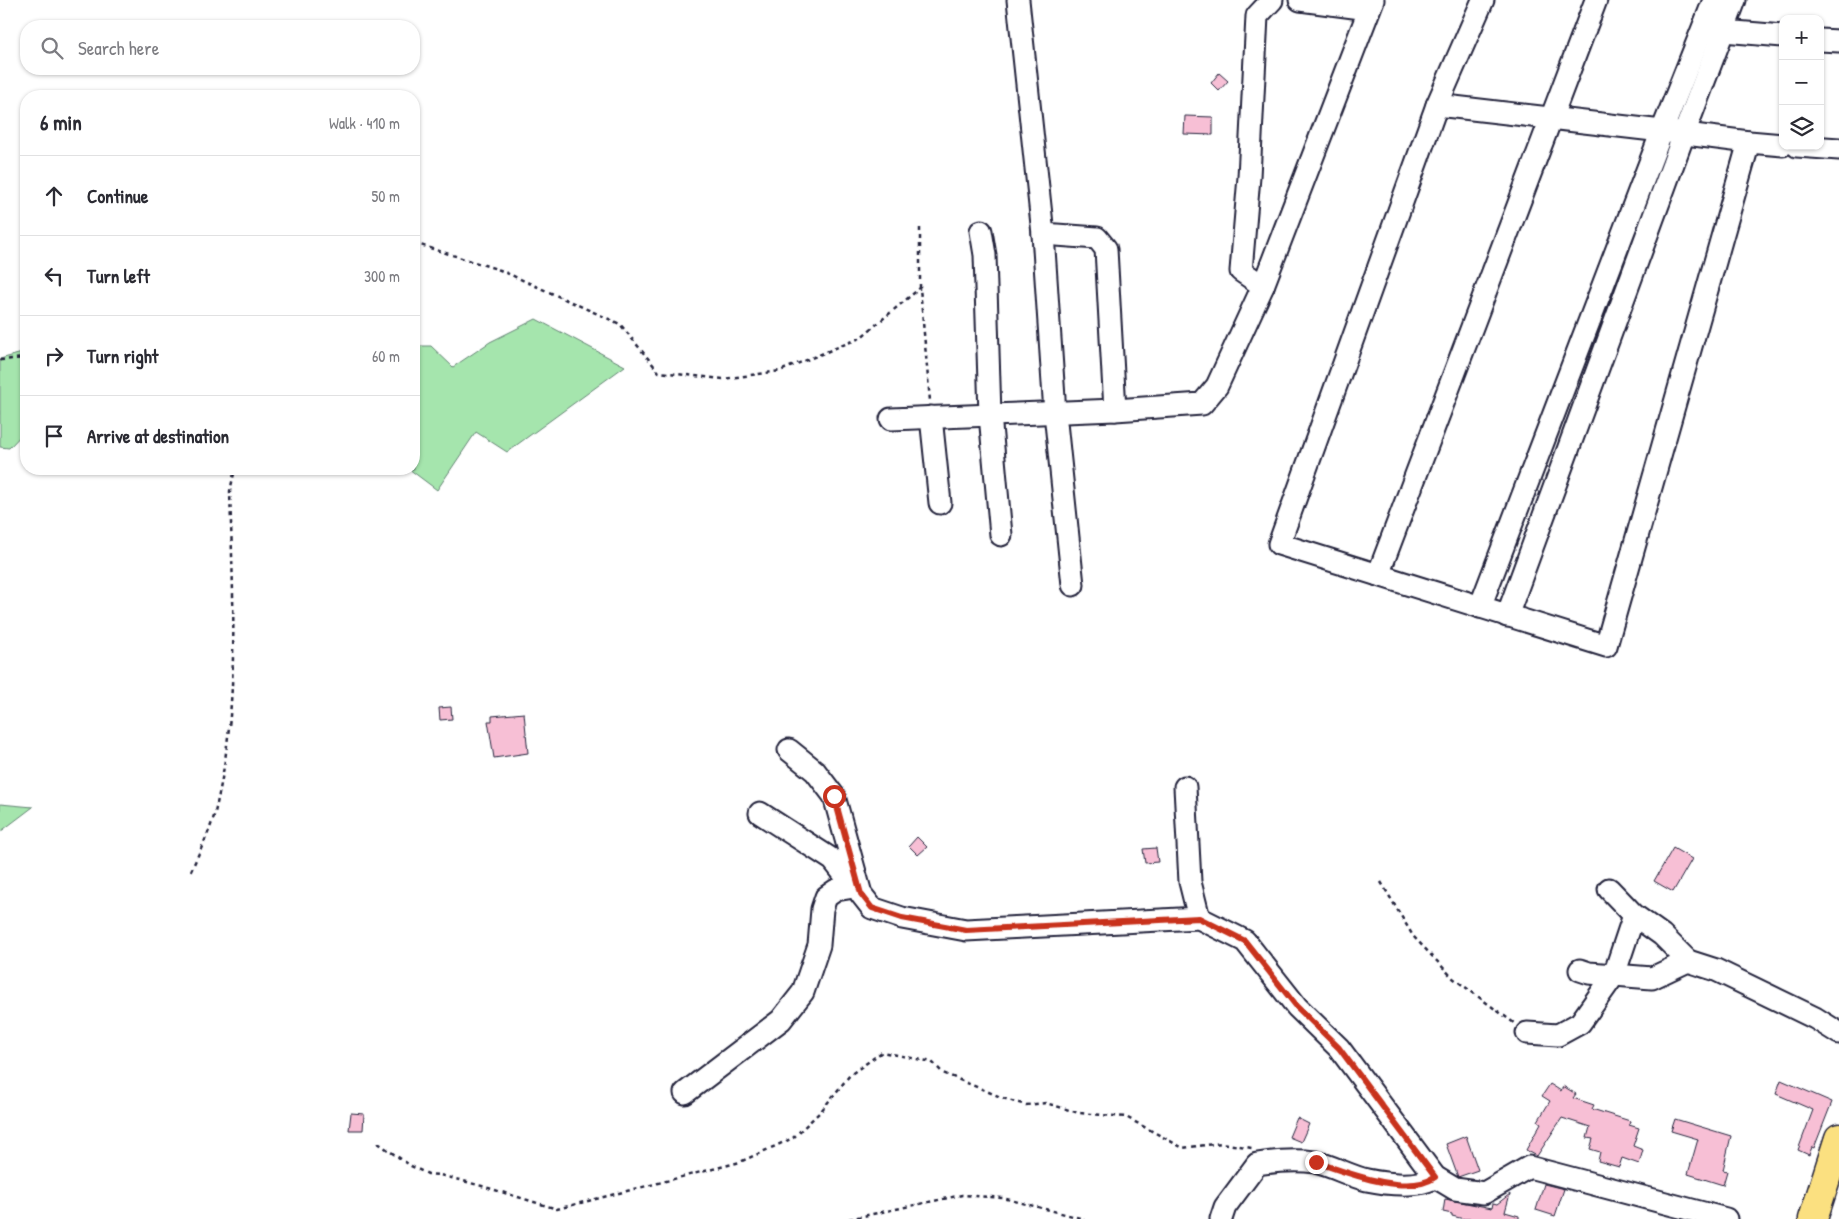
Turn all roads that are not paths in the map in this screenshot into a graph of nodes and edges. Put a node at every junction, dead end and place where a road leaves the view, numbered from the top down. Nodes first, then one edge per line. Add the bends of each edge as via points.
1 (1018, 0) edge
2 (1272, 0) edge
3 (1300, 0) edge
4 (1483, 0) edge
5 (1596, 0) edge
6 (1714, 0) edge
7 (1735, 0) edge
8 (1371, 5) edge
9 (1723, 31) junction
10 (1779, 36) edge
11 (1824, 40) edge
12 (1839, 41) edge
13 (1437, 105) junction
14 (1551, 118) junction
15 (1662, 131) junction
16 (1684, 134) junction
17 (1749, 142) junction
18 (1779, 145) edge
19 (1824, 149) edge
20 (1839, 150) edge
21 (980, 231) dead end
22 (1043, 234) junction
23 (1263, 286) junction
24 (1115, 410) junction
25 (1055, 413) junction
26 (990, 415) junction
27 (931, 417) junction
28 (891, 419) dead end
29 (940, 503) dead end
30 (1001, 534) dead end
31 (1378, 576) junction
32 (1073, 586) dead end
33 (1480, 607) junction
34 (1507, 616) junction
35 (789, 750) dead end
36 (1185, 788) dead end
37 (760, 813) dead end
38 (1609, 889) dead end
39 (857, 890) junction
40 (1634, 915) junction
41 (1199, 918) junction
42 (1688, 961) junction
43 (1580, 970) dead end
44 (1614, 975) junction
45 (1527, 1033) road end
46 (1839, 1033) edge
47 (685, 1093) dead end
48 (1839, 1138) edge
49 (1435, 1177) junction
50 (1221, 1219) edge
51 (1726, 1219) edge
52 (1813, 1219) edge

1 - 22 street
2 - 23 street via 1257,16 1241,271
3 - 8 street
4 - 13 street
5 - 14 street
6 - 15 street
7 - 9 street
8 - 23 street
9 - 10 street
9 - 16 street
11 - 12 street
13 - 14 street
13 - 31 street via 1279,544
14 - 15 street
14 - 31 street
15 - 16 street
15 - 33 street
16 - 17 street
16 - 34 street
17 - 18 street
17 - 34 street via 1606,646
19 - 20 street
21 - 26 street via 986,255
22 - 24 street via 1097,238 1106,249
22 - 25 street
23 - 24 street via 1217,386 1202,404
24 - 25 street
25 - 26 street
25 - 32 street
26 - 27 street
26 - 30 street
27 - 28 street
27 - 29 street
31 - 33 street
33 - 34 street
35 - 39 street via 815,771 834,796
36 - 41 street via 1190,882
37 - 39 street via 833,860
38 - 40 street
39 - 41 street via 872,908 902,918 966,930
39 - 47 street via 836,890 826,896 819,945 803,992 781,1020
40 - 42 street via 1662,935
40 - 44 street
41 - 49 street via 1245,941 1297,1007 1339,1048
42 - 44 street via 1652,978
42 - 46 street via 1716,970
43 - 44 street
44 - 45 street via 1580,1023 1558,1035
48 - 52 highway
49 - 50 street via 1427,1182 1405,1184 1366,1180 1316,1162 1283,1160 1257,1164 1225,1207
49 - 51 street via 1455,1189 1484,1193 1529,1167

